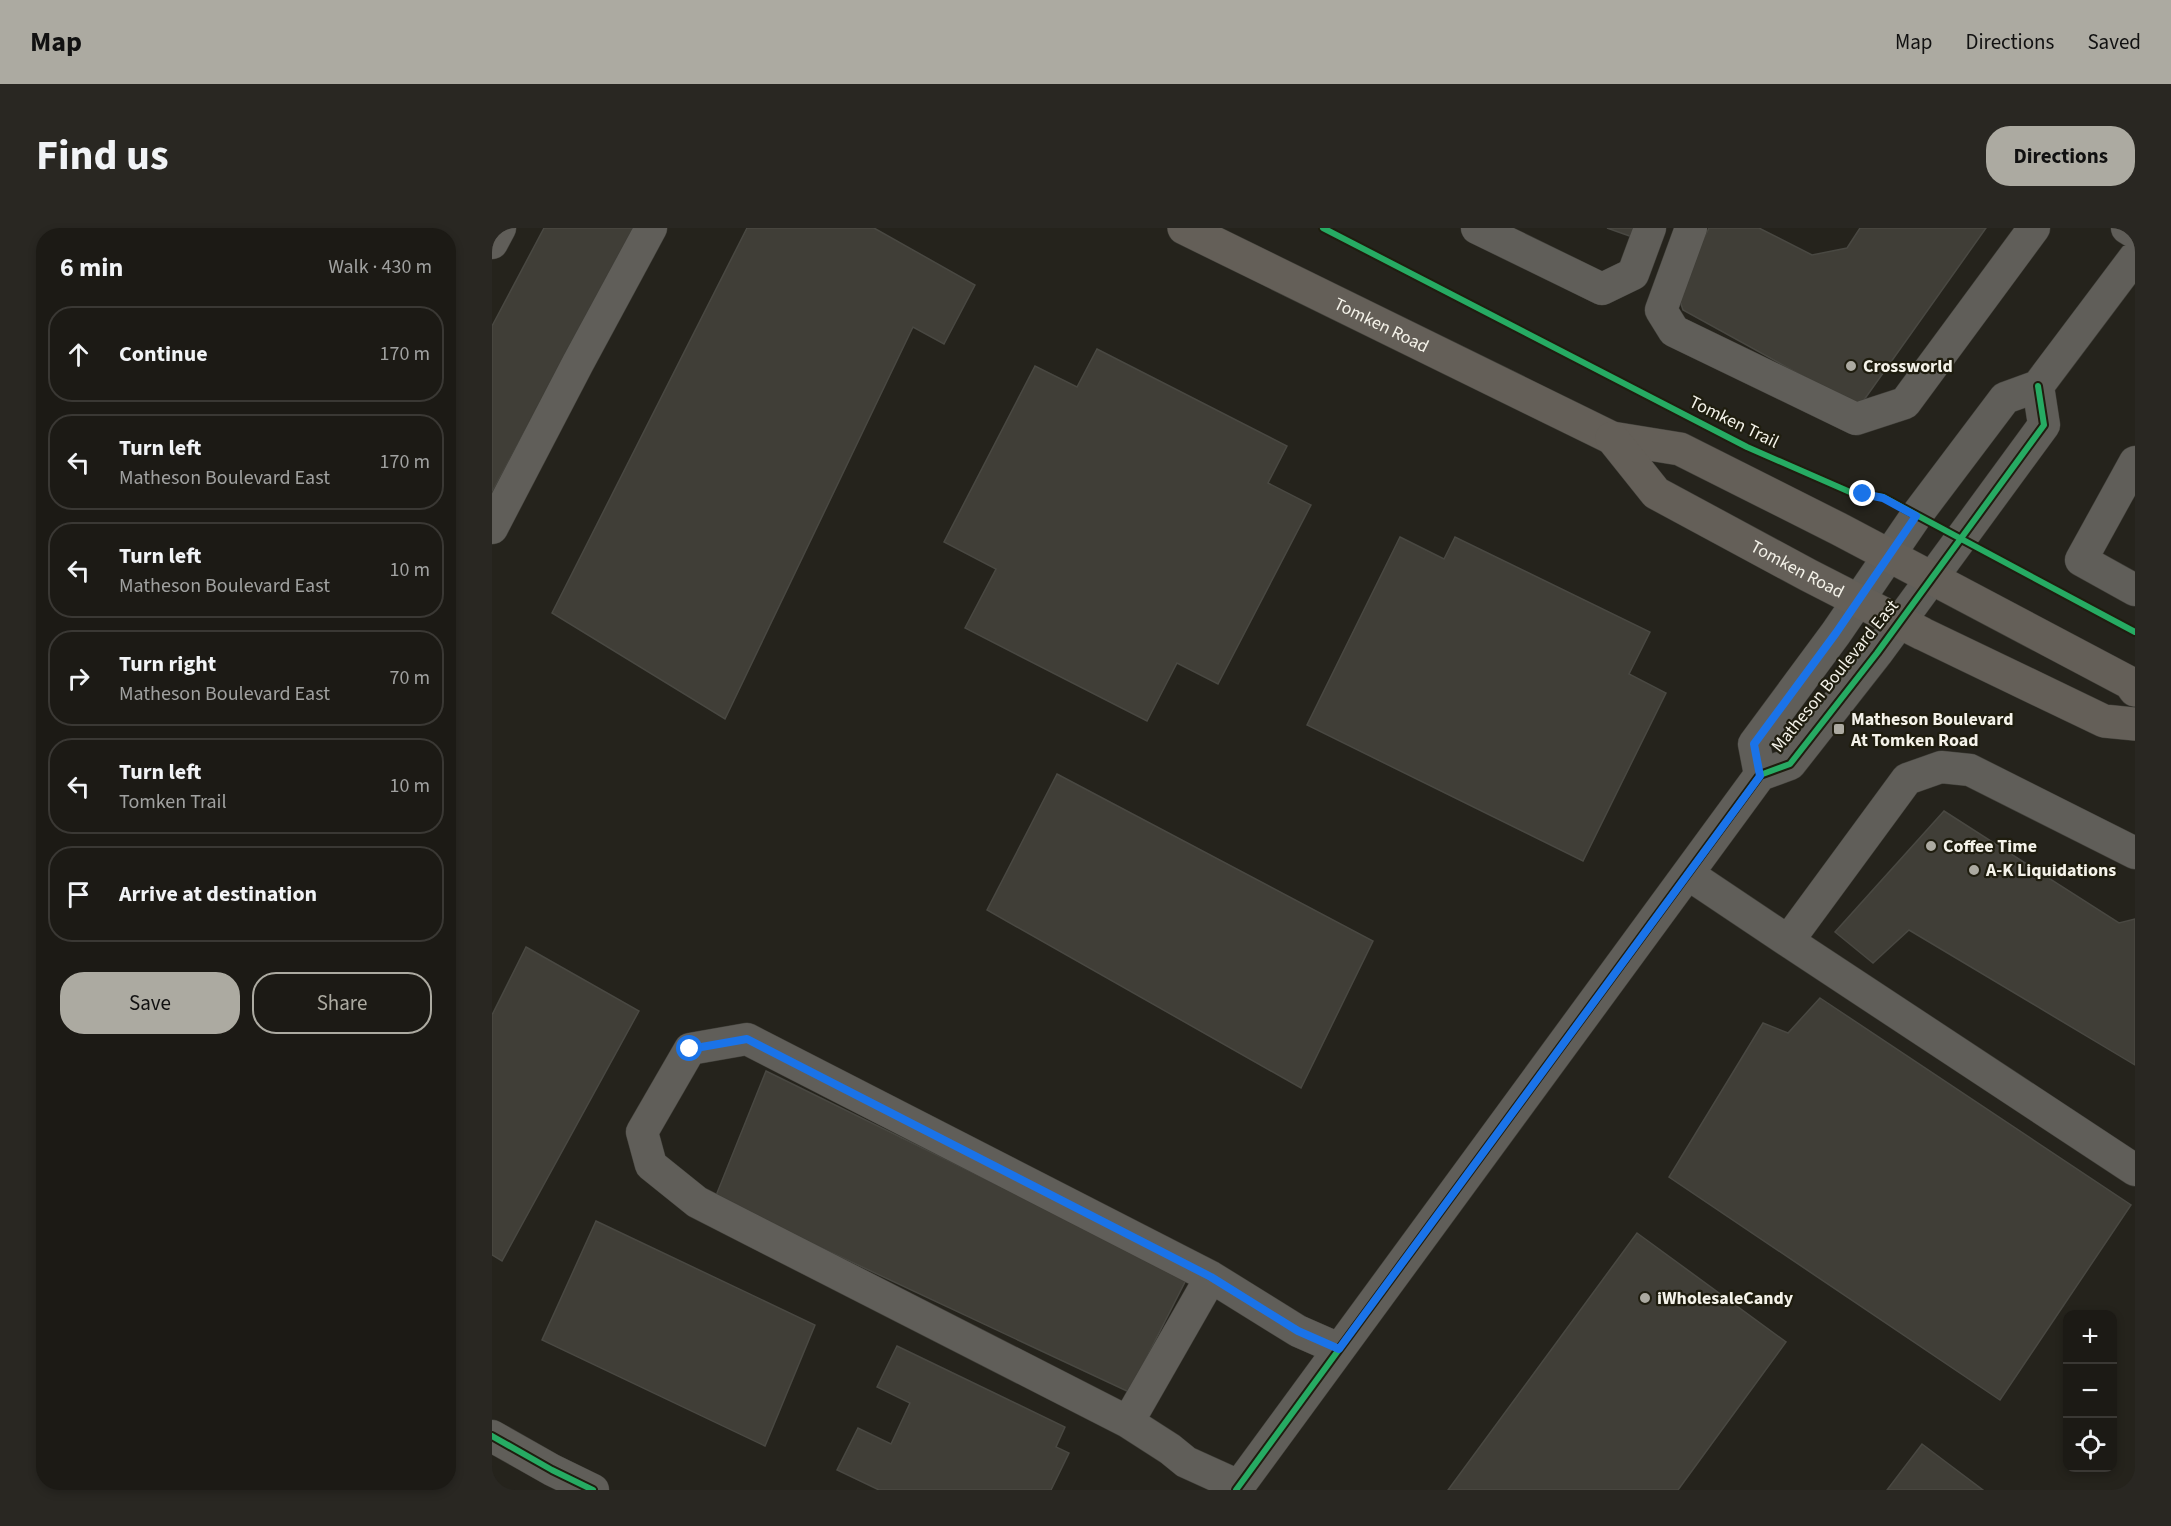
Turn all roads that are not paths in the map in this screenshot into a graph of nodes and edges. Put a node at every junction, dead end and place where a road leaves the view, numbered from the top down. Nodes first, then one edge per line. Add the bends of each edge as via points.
1 (500, 228) edge
2 (651, 228) edge
3 (1477, 228) edge
4 (1650, 228) edge
5 (1690, 228) edge
6 (2034, 228) edge
7 (2127, 228) edge
8 (1191, 230) edge
9 (2135, 233) edge
10 (492, 243) edge
11 (2135, 257) edge
12 (2038, 386) junction
13 (1612, 438) junction
14 (2135, 462) edge
15 (492, 528) edge
16 (1889, 556) junction
17 (1932, 578) junction
18 (2135, 590) edge
19 (1858, 601) junction
20 (1899, 622) junction
21 (2135, 690) edge
22 (2135, 724) edge
23 (1760, 776) junction
24 (2135, 854) edge
25 (1688, 874) junction
26 (1788, 941) junction
27 (2135, 1170) edge
28 (1211, 1277) junction
29 (1339, 1349) junction
30 (1128, 1422) junction
31 (492, 1436) edge
32 (1238, 1488) edge
33 (592, 1490) edge

1 - 10 street
2 - 15 street
3 - 4 street via 1602,290 1633,274
5 - 6 street via 1661,310 1674,331 1856,419 1905,403
7 - 9 street
8 - 13 main road, Tomken Road
11 - 12 street
12 - 16 street, Matheson Boulevard East via 2005,398
12 - 17 street, Matheson Boulevard East via 2044,425
13 - 16 main road, Tomken Road via 1680,449
13 - 19 main road, Tomken Road via 1656,493
14 - 18 street via 2081,560
16 - 17 main road, Tomken Road
16 - 19 street, Matheson Boulevard East
17 - 20 street, Matheson Boulevard East
17 - 21 main road, Tomken Road via 2130,683
19 - 20 main road, Tomken Road
19 - 23 street, Matheson Boulevard East via 1754,744
20 - 22 main road, Tomken Road via 2104,721
20 - 23 street, Matheson Boulevard East via 1790,764
23 - 25 street
24 - 26 street via 1970,770 1941,767 1907,779
25 - 26 street
25 - 29 street
26 - 27 street
28 - 29 street via 1298,1331
28 - 30 street
28 - 30 street via 747,1039 690,1049 647,1123 642,1132 651,1165 697,1202
29 - 32 street
30 - 32 street via 1186,1462
31 - 33 street

